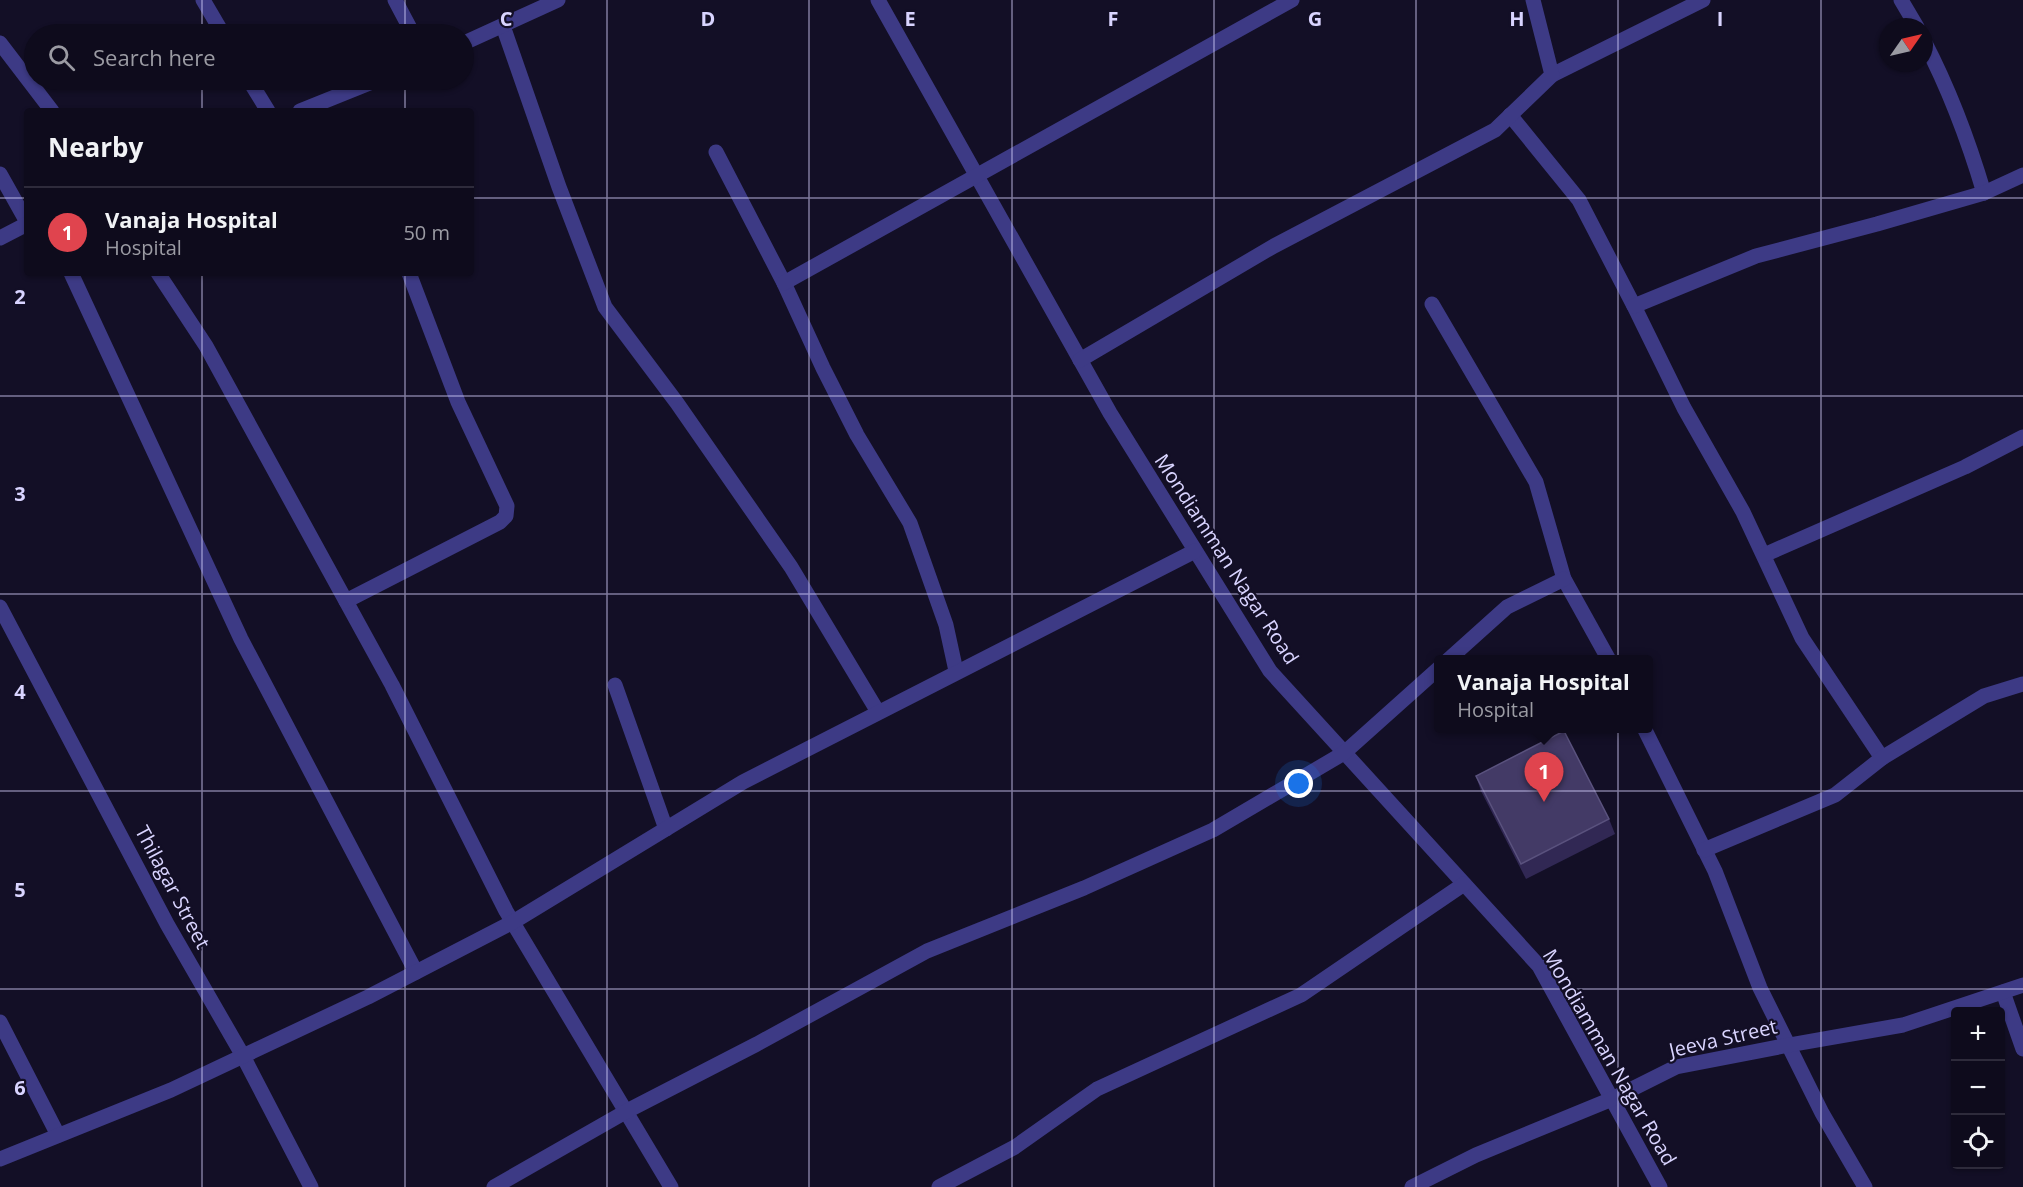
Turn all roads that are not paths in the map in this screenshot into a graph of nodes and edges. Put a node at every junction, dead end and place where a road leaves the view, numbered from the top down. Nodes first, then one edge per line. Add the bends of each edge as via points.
1 (203, 0) edge
2 (395, 0) edge
3 (558, 0) edge
4 (878, 0) edge
5 (1292, 0) edge
6 (1533, 0) edge
7 (1703, 0) edge
8 (1901, 0) edge
9 (1912, 18) edge
10 (217, 24) edge
11 (408, 24) edge
12 (503, 26) junction
13 (474, 39) edge
14 (0, 43) edge
15 (1933, 58) edge
16 (24, 74) edge
17 (1552, 75) junction
18 (36, 90) edge
19 (255, 90) edge
20 (360, 90) edge
21 (334, 105) edge
22 (50, 108) edge
23 (266, 108) edge
24 (317, 108) edge
25 (1510, 115) junction
26 (716, 152) dead end
27 (0, 174) edge
28 (976, 175) junction
29 (2023, 175) edge
30 (1984, 194) junction
31 (24, 218) edge
32 (24, 225) edge
33 (0, 238) edge
34 (72, 276) edge
35 (160, 276) edge
36 (411, 276) edge
37 (784, 283) junction
38 (1432, 304) dead end
39 (1634, 306) junction
40 (1080, 360) junction
41 (2023, 437) edge
42 (1195, 550) junction
43 (1764, 555) junction
44 (1564, 579) junction
45 (346, 601) junction
46 (0, 607) edge
47 (1454, 655) edge
48 (1606, 655) edge
49 (956, 671) junction
50 (1434, 672) edge
51 (2023, 684) edge
52 (615, 685) dead end
53 (878, 712) junction
54 (1646, 733) edge
55 (1344, 753) junction
56 (1882, 758) junction
57 (666, 829) junction
58 (1704, 850) junction
59 (1464, 884) junction
60 (513, 922) junction
61 (416, 972) junction
62 (2023, 985) edge
63 (2003, 992) junction
64 (0, 1022) edge
65 (1789, 1045) junction
66 (2023, 1049) edge
67 (243, 1056) junction
68 (1612, 1099) junction
69 (627, 1111) junction
70 (58, 1135) junction
71 (0, 1159) edge
72 (310, 1187) edge
73 (494, 1187) edge
74 (671, 1187) edge
75 (939, 1187) edge
76 (1413, 1187) edge
77 (1660, 1187) edge
78 (1865, 1187) edge

1 - 10 street
2 - 11 street
3 - 12 street
4 - 28 street, Mondiamman Nagar Road
5 - 28 street
6 - 17 street
7 - 17 street
8 - 9 street
12 - 13 street
12 - 53 street via 605,307 791,567
14 - 16 street
15 - 30 street via 1966,133
17 - 25 street
18 - 22 street
19 - 23 street
20 - 21 street
21 - 24 street
25 - 39 street via 1579,200
25 - 40 street via 1495,130 1274,246
26 - 37 street
27 - 31 street
28 - 37 street
28 - 40 street, Mondiamman Nagar Road
29 - 30 street
30 - 39 street via 1756,256
32 - 33 street
34 - 61 street via 241,639
35 - 45 street via 206,346
36 - 45 street via 458,402 507,506 506,516
37 - 49 street via 857,435 910,523 946,625
38 - 44 street via 1536,482
39 - 43 street
40 - 42 street, Mondiamman Nagar Road
41 - 43 street via 1965,467
42 - 49 street
42 - 55 street, Mondiamman Nagar Road via 1270,671
43 - 56 street via 1802,638
44 - 47 street via 1507,608
44 - 48 street
45 - 60 street
46 - 67 street, Thilagar Street via 167,924
49 - 53 street
50 - 55 street
51 - 56 street via 1984,696
52 - 57 street
53 - 57 street via 743,782
54 - 58 street
55 - 59 street, Mondiamman Nagar Road
55 - 69 street via 1213,830 1084,888 927,951
56 - 58 street via 1835,795
57 - 60 street
58 - 65 street via 1760,988
59 - 68 street, Mondiamman Nagar Road via 1539,966
59 - 75 street via 1301,994 1097,1089 1015,1147
60 - 61 street
60 - 69 street
61 - 67 street
62 - 63 street, Jeeva Street
63 - 65 street, Jeeva Street via 1903,1025
63 - 66 street
64 - 70 street
65 - 68 street, Jeeva Street via 1676,1067
65 - 78 street
67 - 70 street
67 - 72 street, Thilagar Street
68 - 76 street, Jeeva Street via 1476,1155
68 - 77 street, Mondiamman Nagar Road
69 - 73 street
69 - 74 street
70 - 71 street

